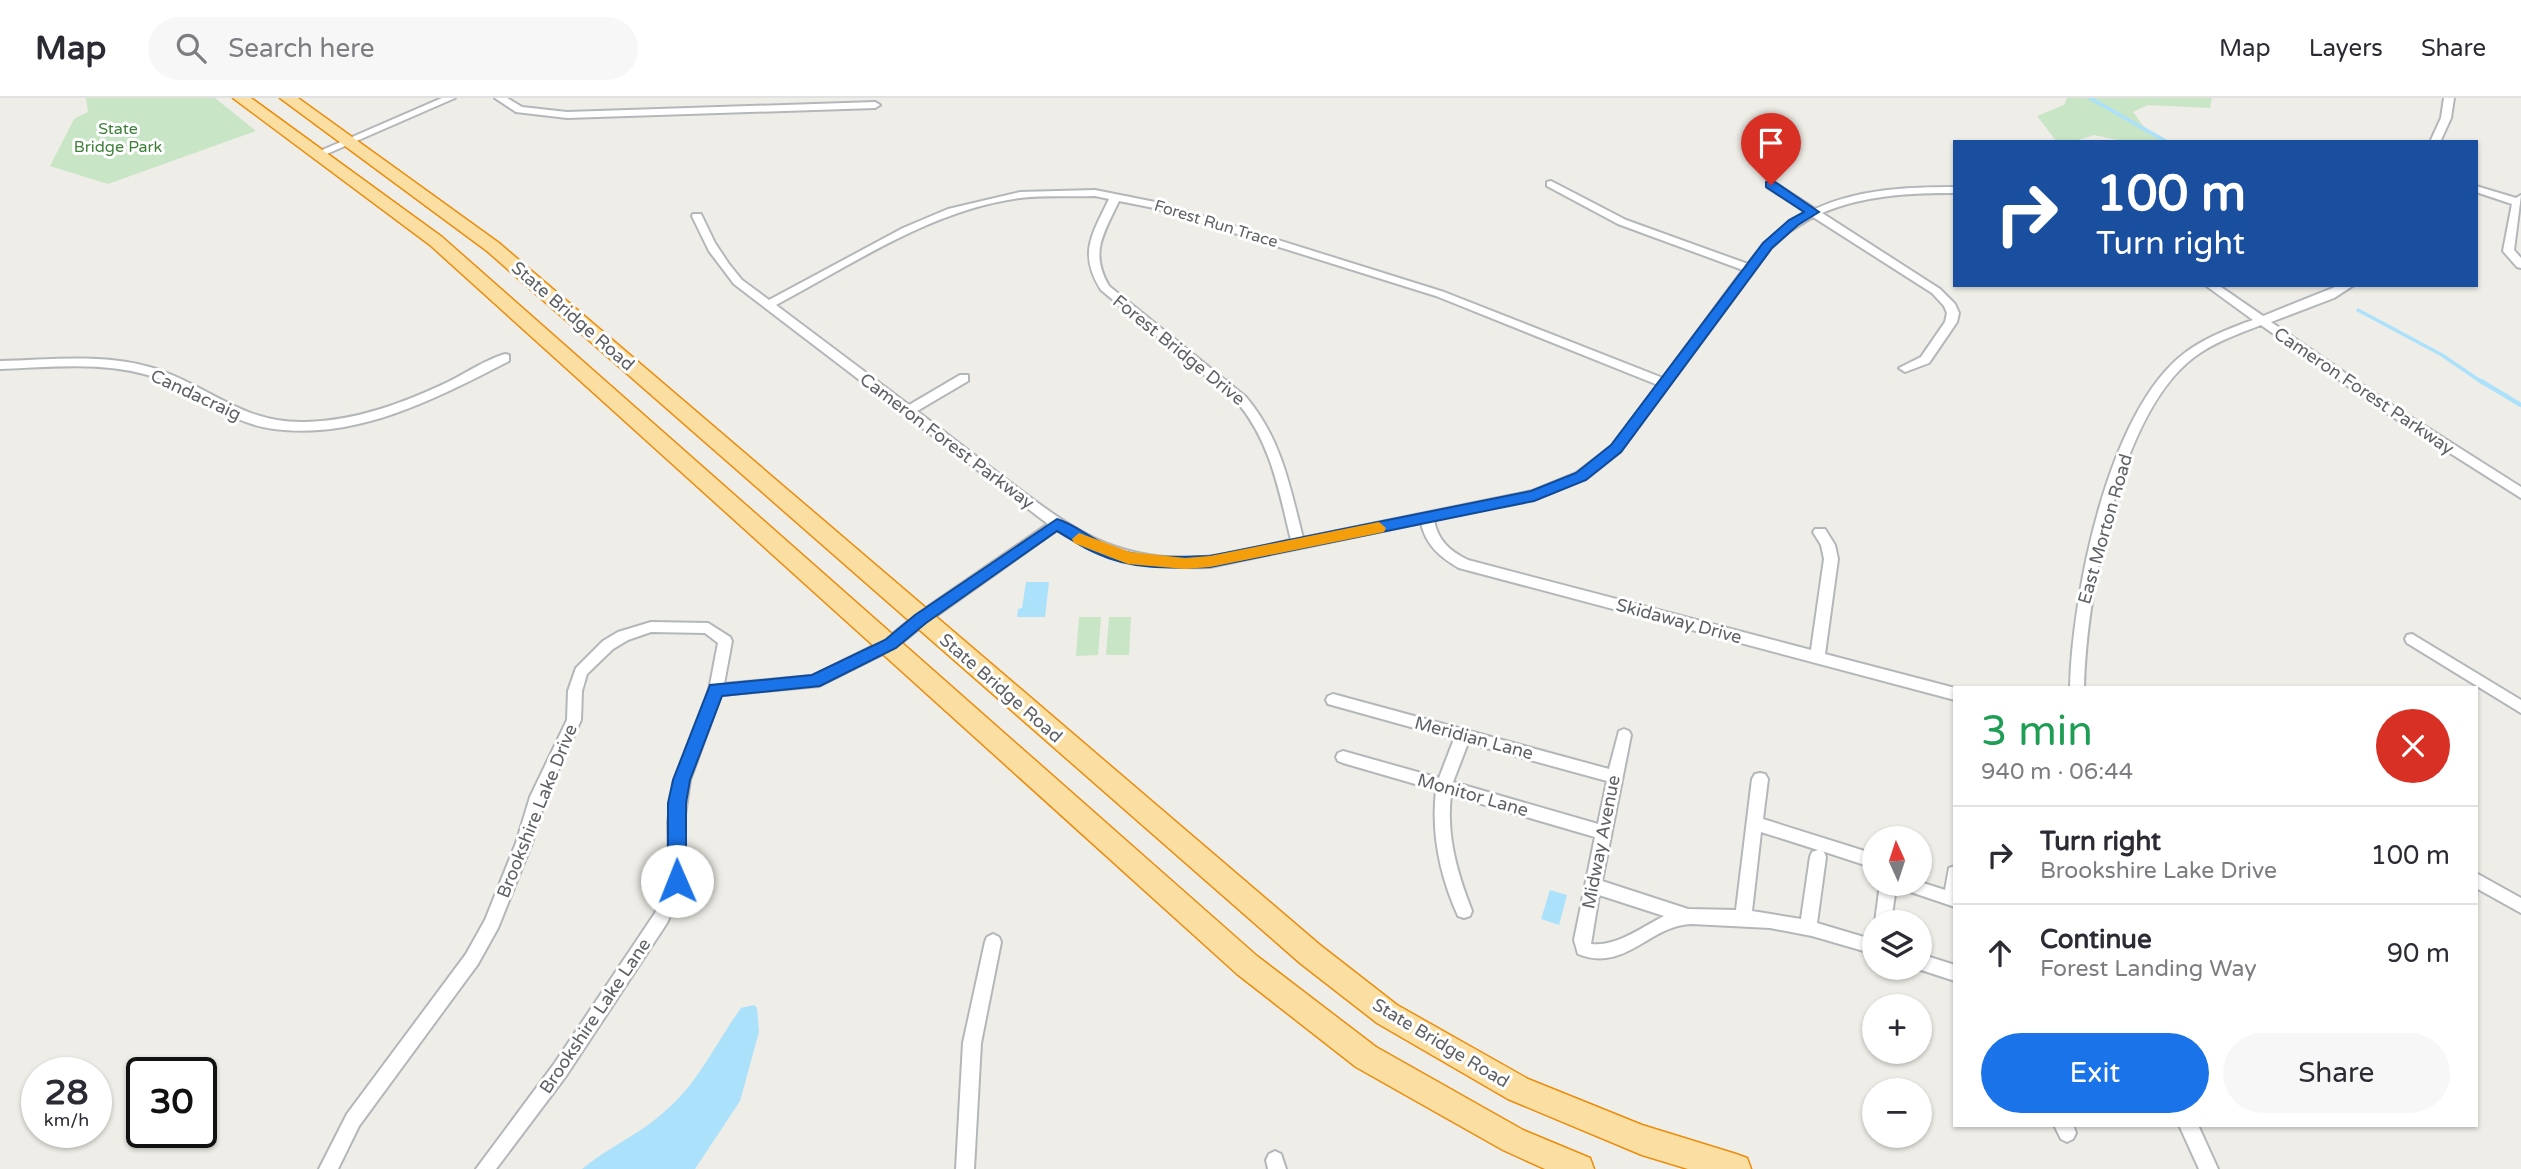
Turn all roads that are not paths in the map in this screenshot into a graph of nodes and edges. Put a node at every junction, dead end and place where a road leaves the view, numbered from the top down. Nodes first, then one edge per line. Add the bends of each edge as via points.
1 (241, 98) edge
2 (288, 98) edge
3 (299, 98) edge
4 (450, 98) edge
5 (500, 98) edge
6 (2449, 98) edge
7 (875, 106) dead end
8 (318, 119) junction
9 (2436, 140) edge
10 (348, 141) junction
11 (318, 154) junction
12 (1551, 184) dead end
13 (1771, 185) dead end
14 (1953, 190) edge
15 (2478, 190) edge
16 (1116, 196) junction
17 (2520, 201) edge
18 (1813, 212) junction
19 (697, 216) dead end
20 (2521, 265) edge
21 (1750, 269) junction
22 (2213, 287) edge
23 (2345, 287) edge
24 (768, 305) junction
25 (2263, 322) junction
26 (505, 358) dead end
27 (0, 365) edge
28 (1905, 368) dead end
29 (964, 378) dead end
30 (1665, 383) junction
31 (908, 411) junction
32 (2521, 493) edge
33 (1427, 518) junction
34 (1057, 524) junction
35 (1820, 532) dead end
36 (1298, 544) junction
37 (920, 619) junction
38 (2412, 639) dead end
39 (881, 648) junction
40 (1817, 658) junction
41 (2077, 686) edge
42 (716, 690) junction
43 (1953, 694) edge
44 (1333, 700) dead end
45 (2521, 707) edge
46 (1624, 735) dead end
47 (1463, 736) junction
48 (1343, 757) dead end
49 (1614, 777) junction
50 (1760, 779) dead end
51 (1444, 786) junction
52 (1754, 823) junction
53 (1603, 832) junction
54 (1818, 857) dead end
55 (1862, 857) edge
56 (2478, 881) edge
57 (1592, 885) junction
58 (1932, 893) edge
59 (1953, 900) edge
60 (2521, 906) edge
61 (1464, 911) dead end
62 (1691, 918) junction
63 (1743, 918) junction
64 (1808, 926) junction
65 (993, 942) dead end
66 (1862, 943) edge
67 (1932, 966) edge
68 (1953, 972) edge
69 (2189, 1127) edge
70 (328, 1169) edge
71 (485, 1169) edge
72 (965, 1169) edge
73 (1579, 1169) edge
74 (1736, 1169) edge
75 (2209, 1169) edge

1 - 11 highway, State Bridge Road
2 - 8 highway, State Bridge Road
3 - 8 highway, State Bridge Road via 318,112
4 - 10 street
5 - 7 street via 519,110 567,115
6 - 9 street
8 - 10 highway, State Bridge Road
10 - 11 street
10 - 37 highway, State Bridge Road via 493,247
11 - 39 highway, State Bridge Road via 436,241 811,574 808,580 813,587
12 - 21 street via 1622,222
13 - 18 street
14 - 18 street, Cameron Forest Parkway via 1878,193
15 - 17 street
16 - 24 street, Forest Run Trace via 1070,192 1020,195 920,219
16 - 30 street, Forest Run Trace via 1440,294
16 - 36 street, Forest Bridge Drive via 1094,242 1098,276 1116,300 1256,415 1270,439
17 - 20 street via 2508,250
18 - 21 street, Cameron Forest Parkway via 1778,234
18 - 28 street via 1949,304 1951,322 1932,350 1925,360
19 - 24 street, Cameron Forest Parkway via 720,262
21 - 30 street, Cameron Forest Parkway
22 - 25 street, Cameron Forest Parkway
23 - 25 street, East Morton Road
24 - 31 street, Cameron Forest Parkway
25 - 32 street, Cameron Forest Parkway
25 - 41 street, East Morton Road via 2188,356 2164,378 2147,406 2114,485 2082,602
26 - 27 street, Candacraig via 407,406 355,421 302,427 246,419 169,378 125,366
29 - 31 street
30 - 33 street, Cameron Forest Parkway via 1616,449 1581,476 1534,495
31 - 34 street, Cameron Forest Parkway
33 - 36 street, Cameron Forest Parkway
33 - 40 street, Skidaway Drive via 1436,545 1464,564
34 - 36 street, Cameron Forest Parkway via 1101,550 1158,563 1210,562
34 - 37 street
35 - 40 street via 1831,559
37 - 39 street
37 - 74 highway, State Bridge Road via 1300,945 1387,1014 1518,1089 1589,1120
38 - 45 street
39 - 42 street via 814,682
39 - 73 highway, State Bridge Road via 1247,965 1366,1058 1513,1140
40 - 43 street, Skidaway Drive
42 - 70 street, Brookshire Lake Drive via 725,641 708,628 639,630 594,657 580,674 573,720 538,797 492,923 472,959 353,1120
42 - 71 street, Brookshire Lake Lane via 682,780 676,822 677,881 662,918 560,1070
44 - 47 street, Meridian Lane
46 - 49 street, Midway Avenue
47 - 49 street, Meridian Lane
47 - 51 street
48 - 51 street, Monitor Lane
49 - 53 street, Midway Avenue
50 - 52 street
51 - 53 street, Monitor Lane
51 - 61 street via 1445,859
52 - 55 street
52 - 63 street
53 - 57 street, Midway Avenue
54 - 64 street
56 - 60 street
57 - 62 street
57 - 62 street, Midway Avenue via 1582,940 1587,951 1627,944 1679,918
58 - 59 street
62 - 63 street
63 - 64 street
64 - 66 street
65 - 72 street via 972,1043
67 - 68 street
69 - 75 street

